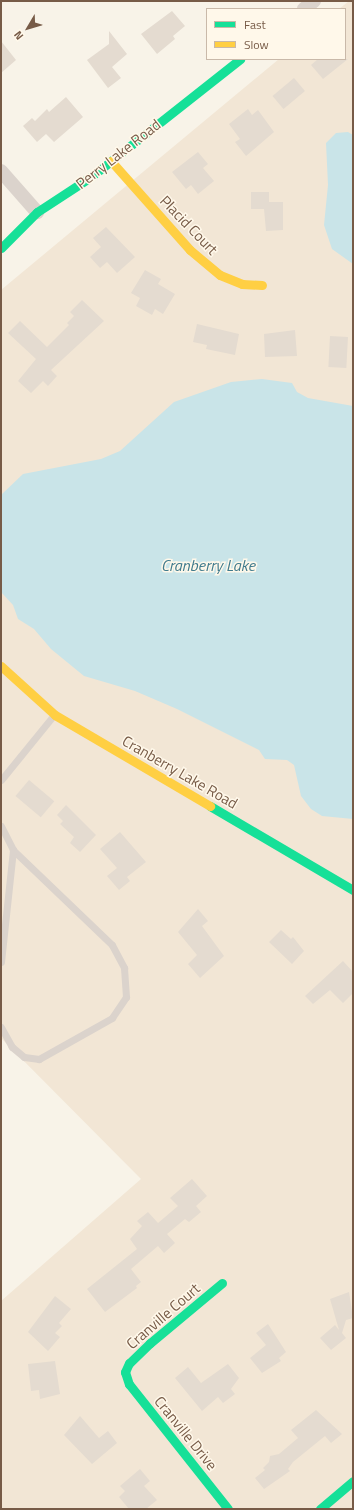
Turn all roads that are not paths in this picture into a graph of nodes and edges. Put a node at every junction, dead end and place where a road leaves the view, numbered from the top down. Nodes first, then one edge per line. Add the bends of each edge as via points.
1 (314, 1) edge
2 (305, 8) edge
3 (239, 60) edge
4 (111, 161) junction
5 (1, 171) edge
6 (37, 212) junction
7 (1, 248) edge
8 (262, 285) dead end
9 (1, 666) edge
10 (55, 715) junction
11 (1, 780) edge
12 (1, 826) edge
13 (13, 850) junction
14 (353, 890) edge
15 (1, 962) edge
16 (1, 1027) edge
17 (222, 1283) dead end
18 (125, 1372) joint
19 (353, 1481) edge
20 (228, 1509) edge
21 (320, 1509) edge

1 - 2 street
3 - 4 street, Perry Lake Road
4 - 6 street, Perry Lake Road via 66,195
4 - 8 street, Placid Court via 190,250 220,275 242,284
5 - 6 street
6 - 7 street
9 - 10 street, Cranberry Lake Road
10 - 11 lane
10 - 14 street, Cranberry Lake Road
12 - 13 lane
13 - 15 lane
13 - 16 lane via 112,945 124,968 126,997 112,1018 39,1059 24,1057 12,1047
17 - 18 street, Cranville Court via 150,1343 129,1364
18 - 20 street, Cranville Drive via 129,1384
19 - 21 street

